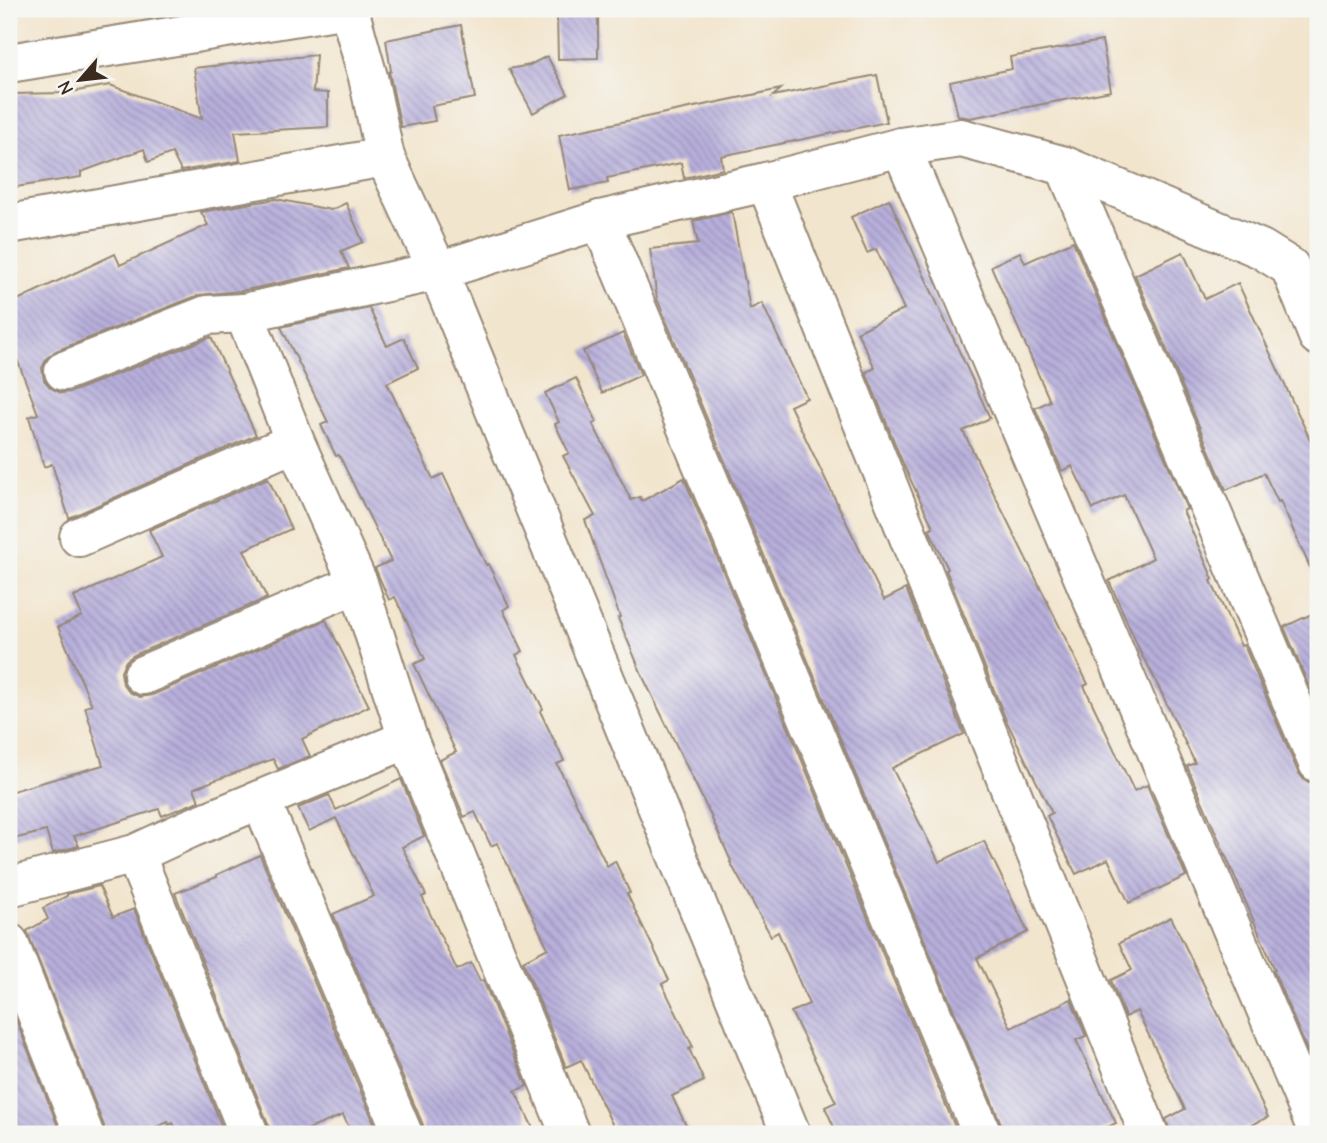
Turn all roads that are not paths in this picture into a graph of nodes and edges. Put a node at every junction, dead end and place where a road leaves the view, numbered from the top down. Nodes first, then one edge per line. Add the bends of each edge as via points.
1 (380, 9) edge
2 (349, 19) edge
3 (9, 63) edge
4 (901, 147) junction
5 (385, 157) junction
6 (1065, 166) junction
7 (766, 182) junction
8 (600, 220) junction
9 (9, 224) edge
10 (438, 271) junction
11 (244, 313) junction
12 (1318, 336) edge
13 (64, 372) dead end
14 (295, 442) junction
15 (79, 537) dead end
16 (358, 583) junction
17 (143, 675) dead end
18 (408, 739) junction
19 (1318, 763) edge
20 (261, 801) junction
21 (135, 854) junction
22 (9, 887) edge
23 (9, 943) edge
24 (1318, 1132) edge
25 (84, 1134) edge
26 (249, 1134) edge
27 (403, 1134) edge
28 (570, 1134) edge
29 (791, 1134) edge
30 (982, 1134) edge
31 (1149, 1134) edge

1 - 2 street
2 - 3 street
2 - 5 street via 368,77
4 - 6 street via 961,138
4 - 7 street
4 - 24 street
5 - 9 street
5 - 10 street
6 - 12 street via 1261,248 1290,267
6 - 19 street
7 - 8 street
7 - 31 street
8 - 10 street
8 - 30 street
10 - 11 street
10 - 29 street
11 - 13 street via 207,315
11 - 14 street
14 - 15 street
14 - 16 street
16 - 17 street
16 - 18 street
18 - 20 street
18 - 28 street
20 - 21 street
20 - 27 street
21 - 22 street
21 - 26 street
23 - 25 street

